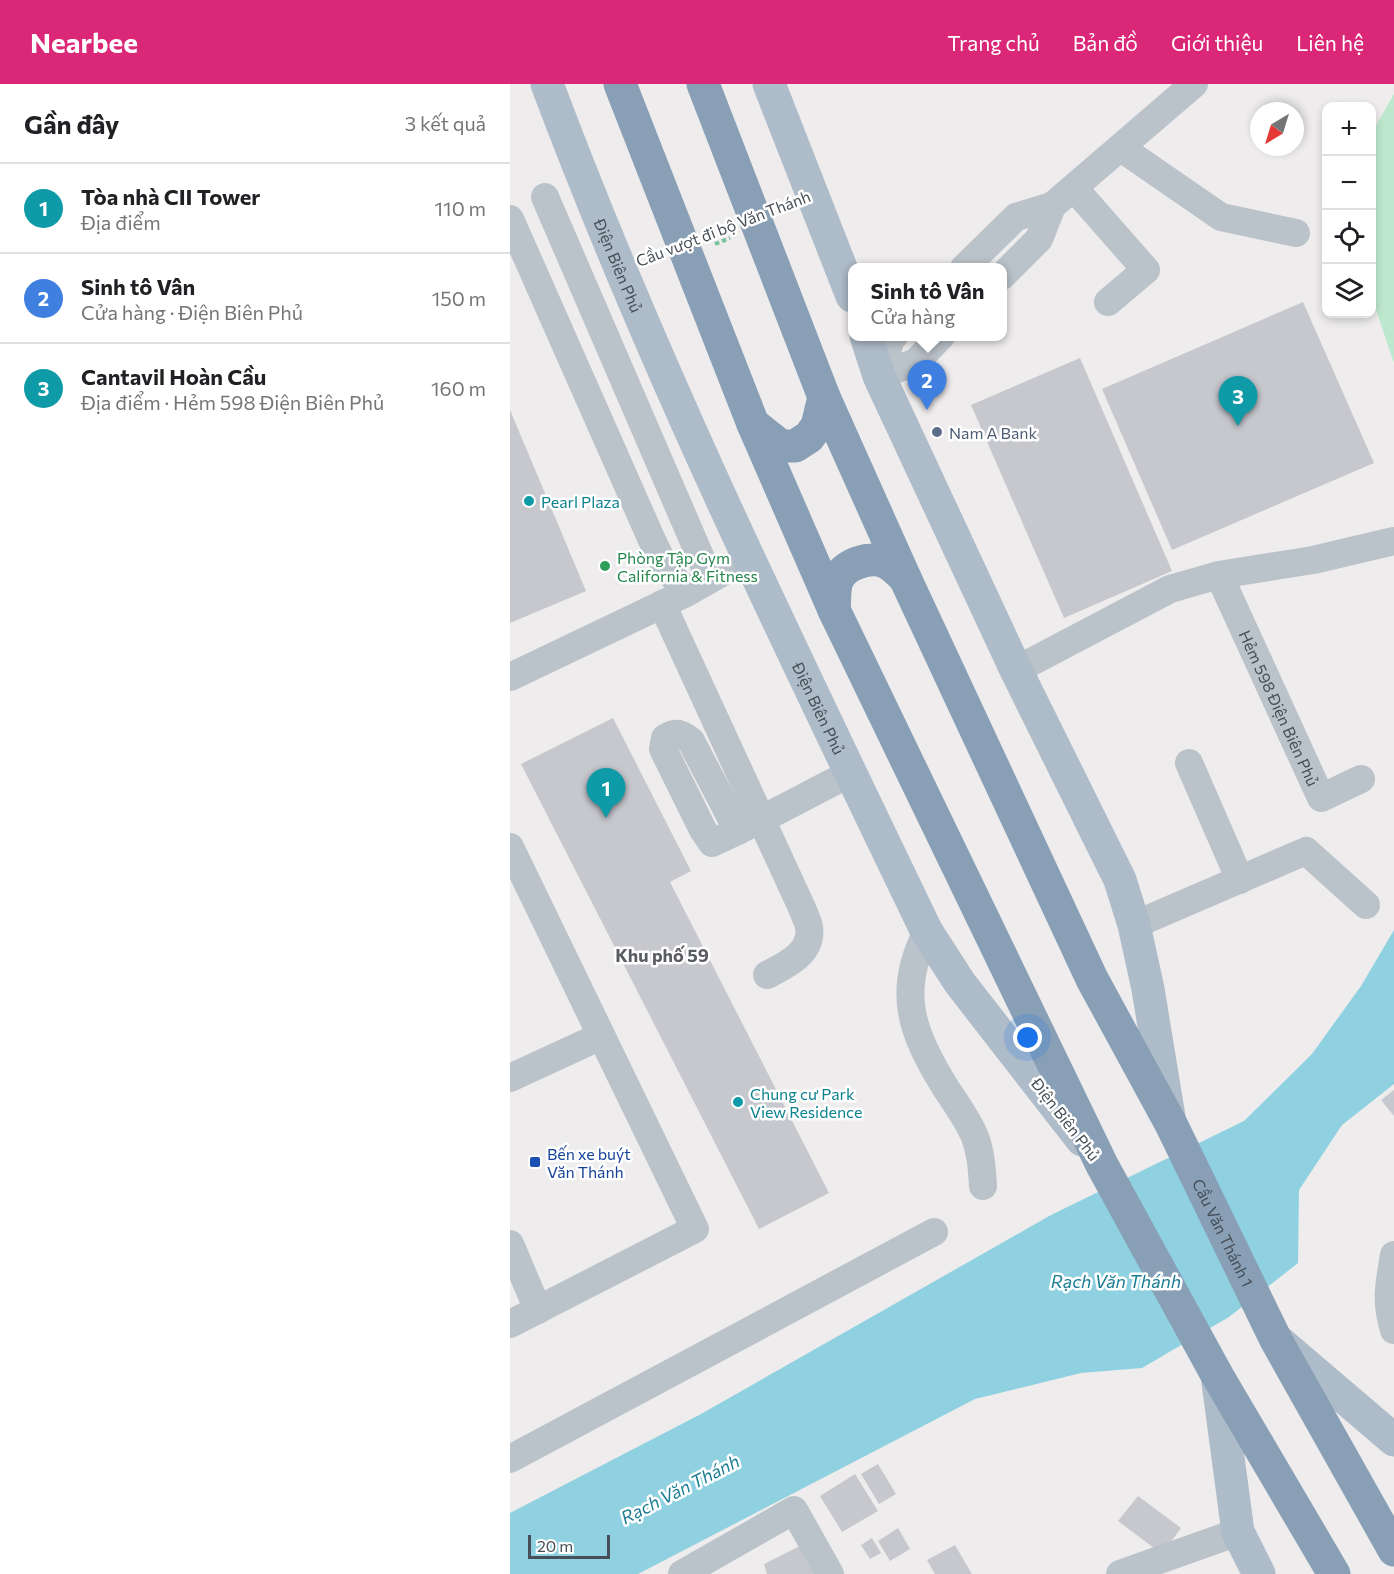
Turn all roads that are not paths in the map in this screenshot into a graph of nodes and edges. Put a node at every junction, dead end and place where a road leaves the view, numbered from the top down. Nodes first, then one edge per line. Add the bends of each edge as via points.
1 (547, 84) edge
2 (620, 84) edge
3 (703, 84) edge
4 (769, 84) edge
5 (1194, 84) edge
6 (1121, 148) junction
7 (583, 182) junction
8 (1074, 188) junction
9 (545, 197) junction
10 (1052, 206) junction
11 (510, 211) edge
12 (510, 219) edge
13 (1296, 233) dead end
14 (968, 263) edge
15 (1007, 271) edge
16 (848, 286) edge
17 (1108, 302) dead end
18 (868, 341) edge
19 (892, 341) edge
20 (937, 341) edge
21 (879, 376) junction
22 (824, 397) junction
23 (753, 424) junction
24 (1394, 541) edge
25 (748, 558) junction
26 (1219, 575) junction
27 (905, 578) junction
28 (710, 579) junction
29 (674, 598) junction
30 (834, 610) junction
31 (1016, 670) junction
32 (510, 677) edge
33 (1189, 763) dead end
34 (851, 773) junction
35 (1361, 779) dead end
36 (749, 825) junction
37 (510, 847) edge
38 (1240, 880) junction
39 (1366, 904) dead end
40 (1134, 926) junction
41 (927, 932) junction
42 (767, 975) dead end
43 (601, 1036) junction
44 (510, 1078) edge
45 (1170, 1124) junction
46 (1102, 1165) junction
47 (983, 1186) dead end
48 (934, 1232) dead end
49 (510, 1244) edge
50 (1394, 1255) edge
51 (538, 1310) junction
52 (510, 1324) edge
53 (1394, 1330) edge
54 (1276, 1340) junction
55 (1217, 1375) junction
56 (1394, 1440) edge
57 (510, 1460) edge
58 (1238, 1532) junction
59 (1394, 1550) edge
60 (682, 1574) edge
61 (830, 1574) edge
62 (1120, 1574) edge
63 (1260, 1574) edge
64 (1334, 1574) edge

1 - 7 main road, Điện Biên Phủ
2 - 23 highway, Điện Biên Phủ
3 - 22 highway
4 - 16 main road
5 - 6 street
6 - 8 street
6 - 13 street via 1221,217
7 - 9 street
7 - 25 main road, Điện Biên Phủ
8 - 10 street
8 - 17 street via 1146,270
9 - 11 street
9 - 28 street
10 - 14 street via 1016,217
10 - 15 street via 1039,239
12 - 29 street via 663,563
18 - 21 main road
19 - 21 street
20 - 21 street via 916,362
21 - 31 main road
22 - 23 highway via 817,426 795,446 781,446
22 - 27 highway
23 - 30 highway, Điện Biên Phủ
24 - 26 street via 1313,560
25 - 28 street
25 - 34 main road, Điện Biên Phủ
26 - 31 street via 1170,589
26 - 35 street, Hẻm 598 Điện Biên Phủ via 1321,798
27 - 30 highway via 886,562 859,563 845,570 837,580
27 - 45 highway via 1092,979
28 - 29 street
29 - 32 street
29 - 36 street
30 - 46 highway, Điện Biên Phủ
31 - 40 main road via 1120,880
33 - 38 street
34 - 36 street
34 - 41 main road, Điện Biên Phủ
36 - 42 street via 809,928 802,952 794,961
37 - 43 street
38 - 39 street via 1306,851
38 - 40 street
40 - 45 main road
41 - 46 main road, Điện Biên Phủ via 960,983
41 - 47 street via 912,967 910,1005 914,1025 921,1044 969,1123 980,1154
43 - 44 street
43 - 51 street via 695,1229
45 - 54 highway, Cầu Văn Thánh 1
46 - 55 highway
48 - 57 street
49 - 51 street
50 - 53 street via 1387,1293
51 - 52 street
54 - 56 main road
54 - 59 highway
55 - 58 main road
55 - 64 highway
58 - 62 street
58 - 63 main road
60 - 61 street via 794,1510

